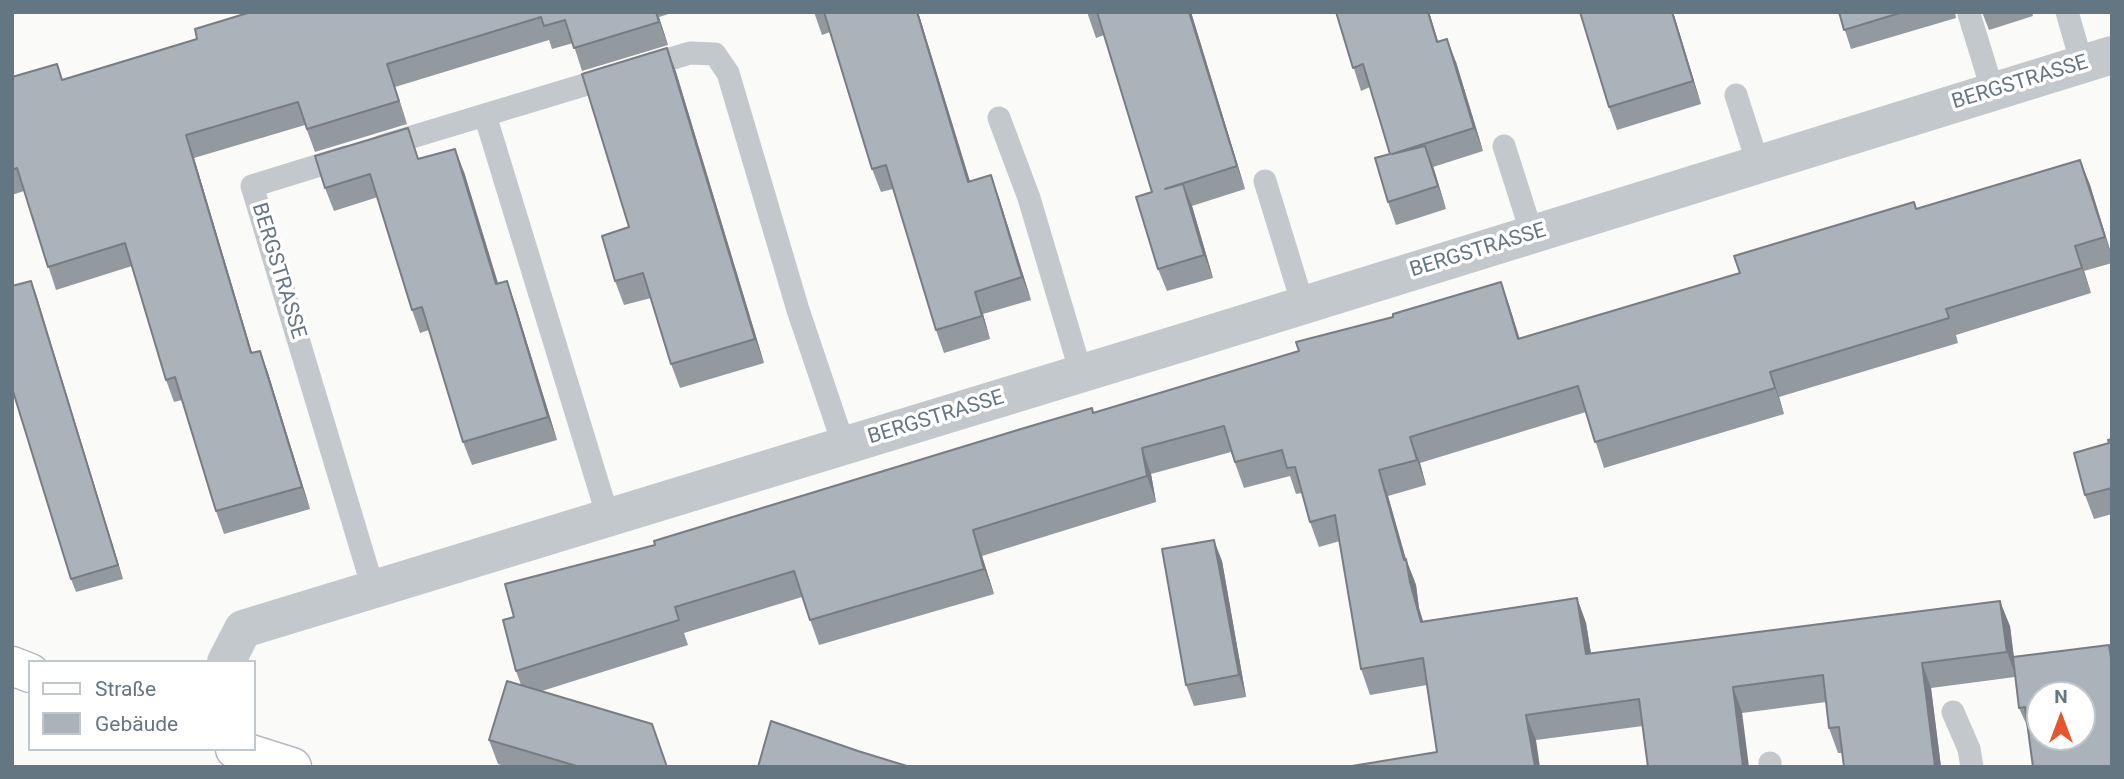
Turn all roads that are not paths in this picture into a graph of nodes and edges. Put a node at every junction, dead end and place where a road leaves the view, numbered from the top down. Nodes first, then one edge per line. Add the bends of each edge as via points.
1 (2067, 12) edge
2 (1969, 14) dead end
3 (2097, 59) edge
4 (1993, 92) junction
5 (1737, 94) dead end
6 (485, 115) junction
7 (999, 118) dead end
8 (1504, 146) dead end
9 (1758, 164) junction
10 (1265, 181) dead end
11 (1532, 234) junction
12 (1303, 305) junction
13 (1081, 373) junction
14 (844, 446) junction
15 (608, 517) junction
16 (373, 589) junction
17 (227, 660) edge
18 (1954, 712) dead end
19 (242, 751) edge
20 (292, 767) edge
21 (1972, 767) edge

1 - 3 lane
2 - 4 lane
3 - 4 street, BERGSTRASSE
4 - 9 street, BERGSTRASSE
5 - 9 lane
6 - 14 lane, BERGSTRASSE via 691,53 715,54 729,73 798,310
6 - 15 lane
6 - 16 lane, BERGSTRASSE via 252,186
7 - 13 lane via 1029,198
8 - 11 lane
9 - 11 street, BERGSTRASSE
10 - 12 lane
11 - 12 street, BERGSTRASSE
12 - 13 street, BERGSTRASSE
13 - 14 street, BERGSTRASSE
14 - 15 street, BERGSTRASSE
15 - 16 street, BERGSTRASSE
16 - 17 street, BERGSTRASSE via 243,629
18 - 21 lane
19 - 20 street

